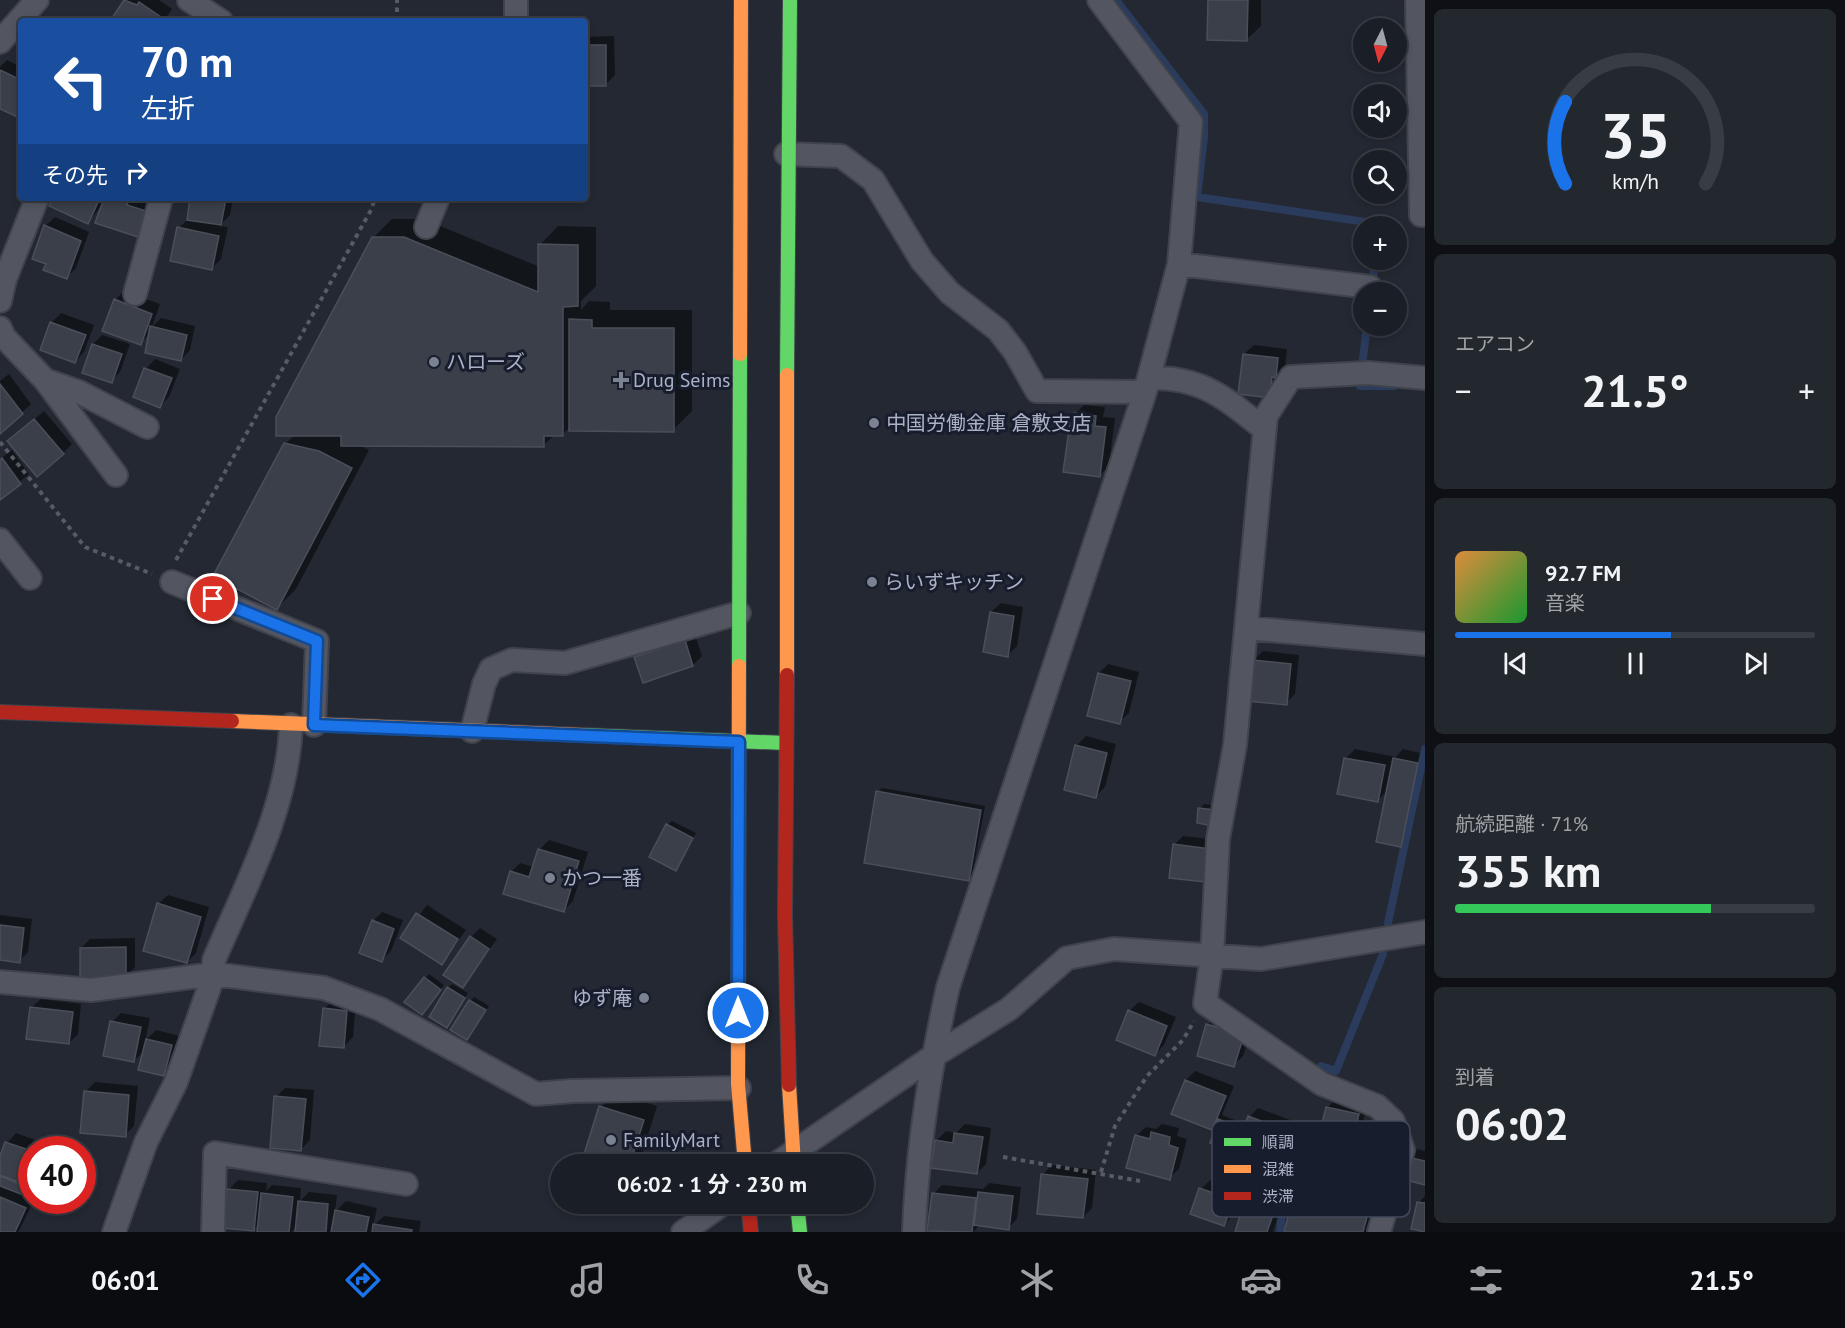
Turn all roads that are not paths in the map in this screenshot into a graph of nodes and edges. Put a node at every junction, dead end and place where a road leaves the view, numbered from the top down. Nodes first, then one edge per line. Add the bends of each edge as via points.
1 (37, 0) edge
2 (189, 0) edge
3 (516, 0) edge
4 (741, 0) edge
5 (790, 0) edge
6 (1099, 0) edge
7 (1417, 0) edge
8 (24, 18) edge
9 (216, 18) edge
10 (516, 18) edge
11 (18, 26) edge
12 (9, 39) edge
13 (786, 154) junction
14 (37, 201) edge
15 (160, 201) edge
16 (437, 201) edge
17 (1425, 215) edge
18 (426, 227) dead end
19 (1179, 264) junction
20 (1353, 285) edge
21 (135, 294) dead end
22 (0, 301) edge
23 (0, 328) edge
24 (1425, 378) edge
25 (45, 380) junction
26 (1147, 385) junction
27 (147, 427) dead end
28 (1264, 429) junction
29 (116, 475) dead end
30 (0, 540) edge
31 (30, 578) dead end
32 (169, 581) road end
33 (739, 613) junction
34 (1246, 628) junction
35 (1425, 644) edge
36 (0, 712) edge
37 (291, 725) junction
38 (314, 725) junction
39 (471, 731) junction
40 (739, 742) junction
41 (786, 743) junction
42 (1425, 932) edge
43 (1212, 956) junction
44 (214, 974) junction
45 (0, 982) edge
46 (932, 1056) junction
47 (739, 1088) junction
48 (1393, 1121) edge
49 (744, 1154) edge
50 (787, 1154) edge
51 (795, 1154) edge
52 (406, 1184) dead end
53 (708, 1214) edge
54 (749, 1214) edge
55 (798, 1214) edge
56 (1385, 1217) edge
57 (120, 1231) edge
58 (213, 1232) edge
59 (683, 1232) edge
60 (751, 1232) edge
61 (800, 1232) edge
62 (914, 1232) edge
63 (1378, 1232) edge

1 - 8 street
2 - 9 street
3 - 10 street
4 - 33 street
5 - 13 street
6 - 19 street via 1191,122
7 - 17 street via 1421,215
11 - 12 street
13 - 26 street via 841,156 873,180 922,261 950,293 998,330 1016,352 1037,392
13 - 41 street
14 - 22 street
15 - 21 street
16 - 18 street
19 - 20 street
19 - 26 street
23 - 25 street
24 - 28 street via 1368,373 1291,377 1266,416
25 - 27 street via 79,392
25 - 29 street
26 - 28 street via 1175,377 1194,382 1232,403
26 - 46 street via 948,987
28 - 34 street
30 - 31 street
32 - 38 street via 317,641
33 - 39 street via 565,663 512,660 491,669
33 - 40 street
34 - 35 street
34 - 43 street via 1235,745 1217,849
36 - 37 street
37 - 38 street
37 - 44 street via 290,759 263,845 214,960
38 - 39 street
39 - 40 street
40 - 41 street
40 - 47 street
41 - 50 street
42 - 43 street via 1261,959
43 - 46 street via 1114,950 1067,958 1009,1009
43 - 48 street via 1205,1003 1322,1084 1377,1106
44 - 45 street via 91,990
44 - 47 street via 324,988 380,1009 536,1094
44 - 57 street via 176,1082 146,1142
46 - 51 street
46 - 62 street via 915,1187
47 - 49 street
52 - 58 street via 215,1153
53 - 59 street
54 - 60 street
55 - 61 street
56 - 63 street

